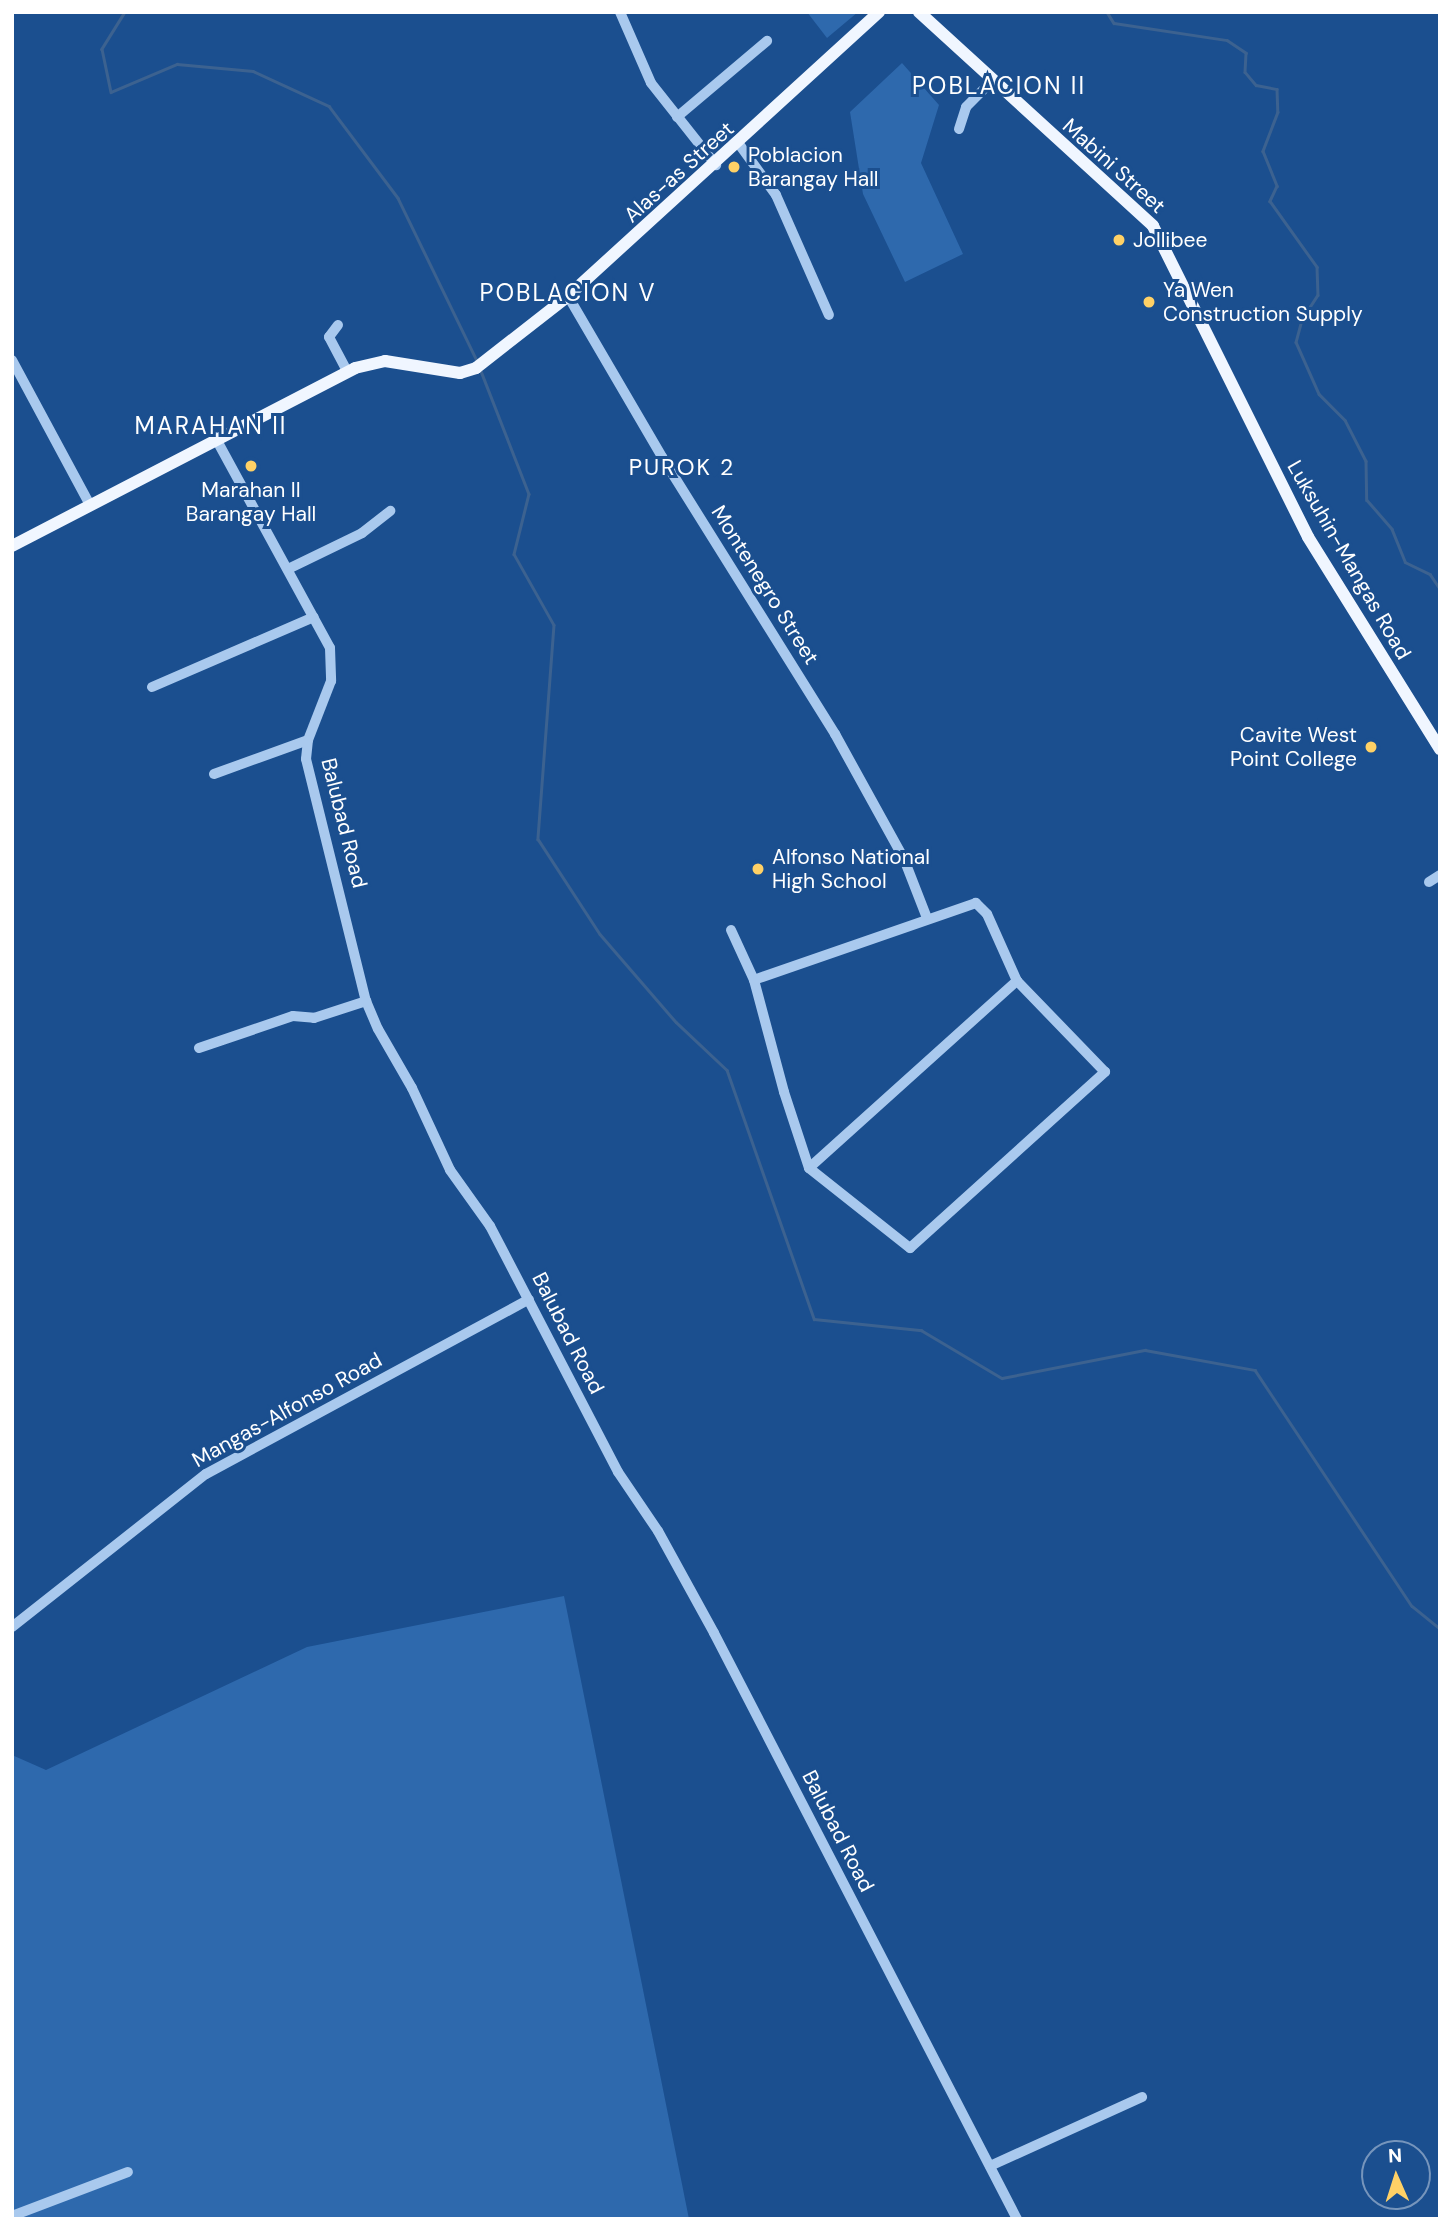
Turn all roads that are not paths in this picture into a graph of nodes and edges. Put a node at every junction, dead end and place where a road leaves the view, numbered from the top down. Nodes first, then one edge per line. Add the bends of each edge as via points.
1 (620, 12) edge
2 (879, 12) edge
3 (919, 12) edge
4 (766, 41) dead end
5 (992, 81) junction
6 (677, 117) junction
7 (959, 129) dead end
8 (739, 144) junction
9 (716, 165) junction
10 (1180, 272) joint
11 (568, 296) junction
12 (829, 315) dead end
13 (338, 325) dead end
14 (12, 360) edge
15 (347, 371) junction
16 (215, 437) junction
17 (90, 505) junction
18 (390, 511) dead end
19 (12, 546) edge
20 (288, 569) junction
21 (314, 617) junction
22 (152, 687) dead end
23 (308, 740) junction
24 (1440, 749) edge
25 (214, 774) dead end
26 (1440, 875) edge
27 (1429, 882) dead end
28 (927, 918) junction
29 (731, 930) dead end
30 (754, 980) junction
31 (1017, 981) junction
32 (366, 1001) junction
33 (199, 1048) dead end
34 (810, 1168) junction
35 (529, 1299) junction
36 (12, 1627) edge
37 (1142, 2097) dead end
38 (990, 2166) junction
39 (128, 2172) dead end
40 (12, 2217) edge
41 (1017, 2219) edge

1 - 6 street via 651,83
2 - 8 main road, Alas-as Street
3 - 5 main road, Mabini Street
4 - 6 street
5 - 7 street via 966,107
5 - 10 main road, Mabini Street via 1153,226
6 - 9 street
8 - 9 main road, Alas-as Street
8 - 12 street via 776,195
9 - 11 main road, Alas-as Street
10 - 24 main road, Luksuhin-Mangas Road via 1308,537
11 - 15 main road, Alas-as Street via 476,368 460,373 385,361
11 - 28 street, Montenegro Street via 662,457 835,734 904,859
13 - 15 street via 328,337
14 - 17 street
15 - 16 main road
16 - 17 main road
16 - 20 street, Balubad Road
17 - 19 main road
18 - 20 street via 362,533
20 - 21 street, Balubad Road
21 - 22 street
21 - 23 street, Balubad Road via 330,648 332,664
23 - 25 street
23 - 32 street, Balubad Road via 309,781 328,837
26 - 27 street
28 - 30 street
28 - 31 street via 968,904 982,907
29 - 30 street
30 - 34 street
31 - 34 street
31 - 34 street via 1105,1072 910,1248
32 - 33 street via 314,1018 293,1016
32 - 35 street, Balubad Road via 450,1171 490,1226
35 - 36 street, Mangas-Alfonso Road via 206,1474
35 - 38 street, Balubad Road via 618,1472 658,1531 708,1622
37 - 38 street
38 - 41 street, Balubad Road
39 - 40 street

